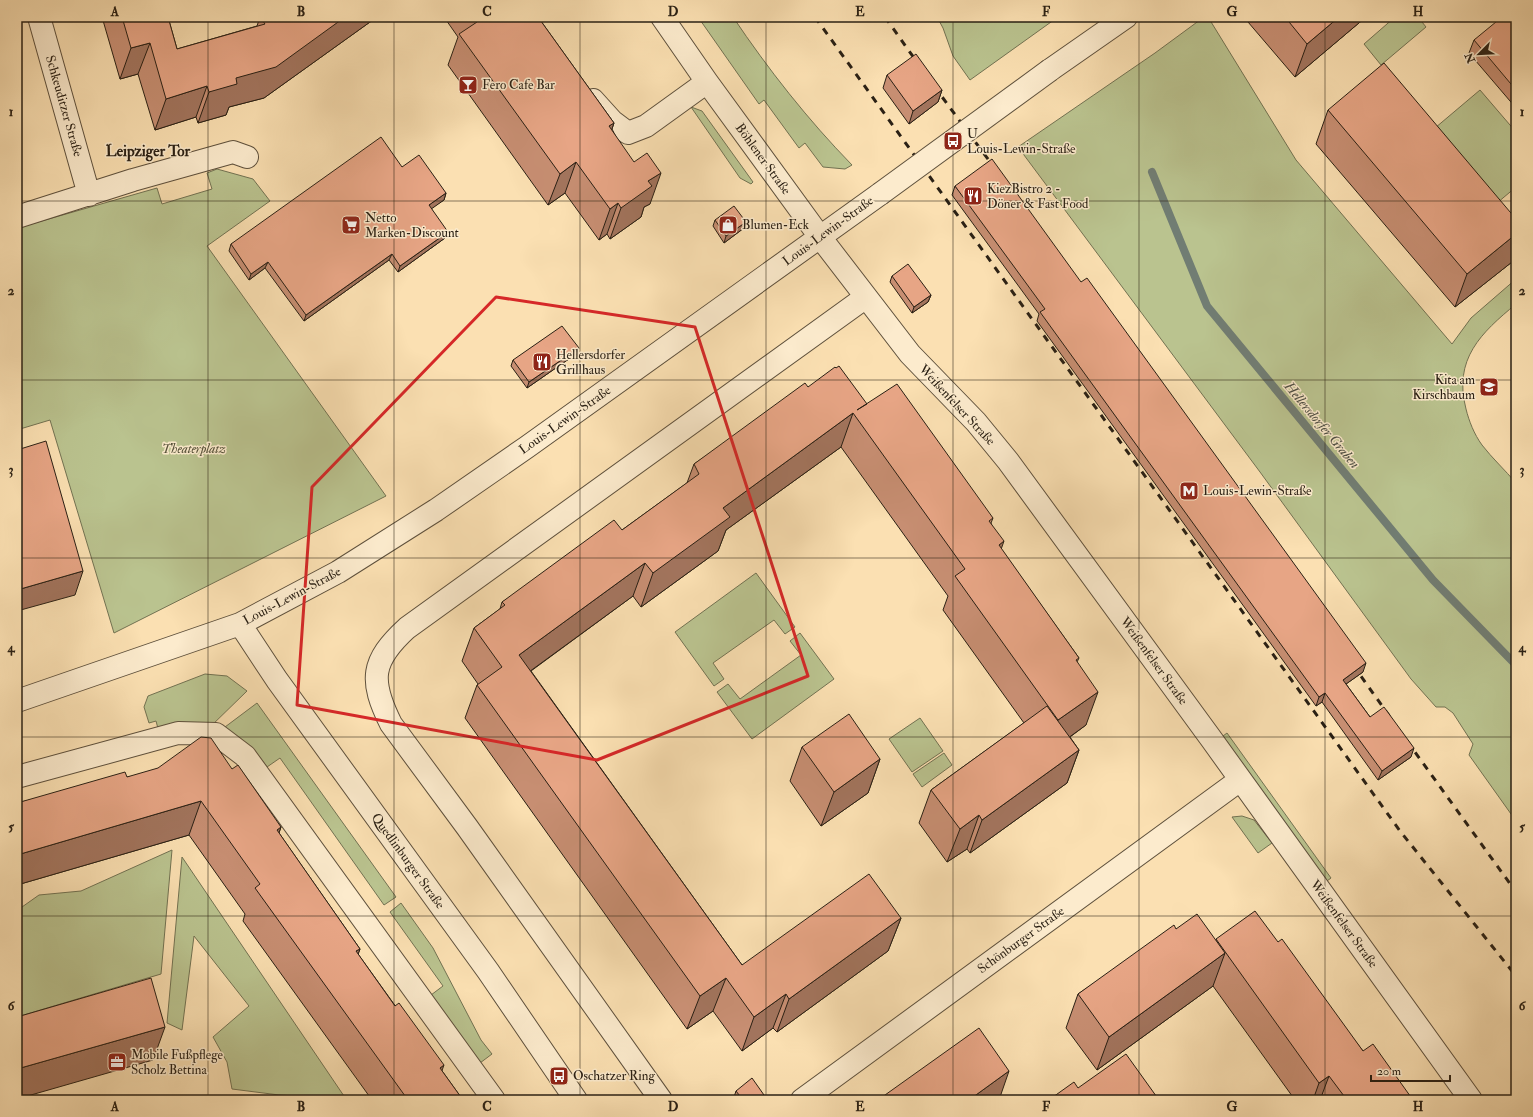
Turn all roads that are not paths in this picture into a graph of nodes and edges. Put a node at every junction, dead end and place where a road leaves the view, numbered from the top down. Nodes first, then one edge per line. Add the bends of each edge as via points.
1 (39, 17) edge
2 (662, 17) edge
3 (1126, 17) edge
4 (707, 82) junction
5 (584, 90) edge
6 (247, 157) dead end
7 (89, 195) junction
8 (17, 218) edge
9 (820, 237) junction
10 (866, 297) junction
11 (240, 624) junction
12 (17, 701) edge
13 (17, 777) edge
14 (1240, 780) junction
15 (494, 1100) edge
16 (576, 1100) edge
17 (661, 1100) edge
18 (802, 1100) edge
19 (1471, 1100) edge

1 - 7 street, Schkeuditzer Straße
2 - 4 street, Böhlener Straße
3 - 9 street, Louis-Lewin-Straße, bridge
4 - 5 street via 646,126 628,133 612,121
4 - 9 street, Böhlener Straße
6 - 7 street via 233,152
7 - 8 street
9 - 10 street, Weißenfelser Straße
9 - 11 street, Louis-Lewin-Straße via 436,510 338,572
10 - 14 street, Weißenfelser Straße via 910,354 976,422 1008,461
10 - 17 street via 407,628 390,644 382,655 377,669 382,705 391,724
11 - 12 street, Louis-Lewin-Straße
11 - 16 street, Quedlinburger Straße via 277,680 488,971
13 - 15 street via 178,733 216,734 245,756
14 - 18 street, Schönburger Straße
14 - 19 street, Weißenfelser Straße

